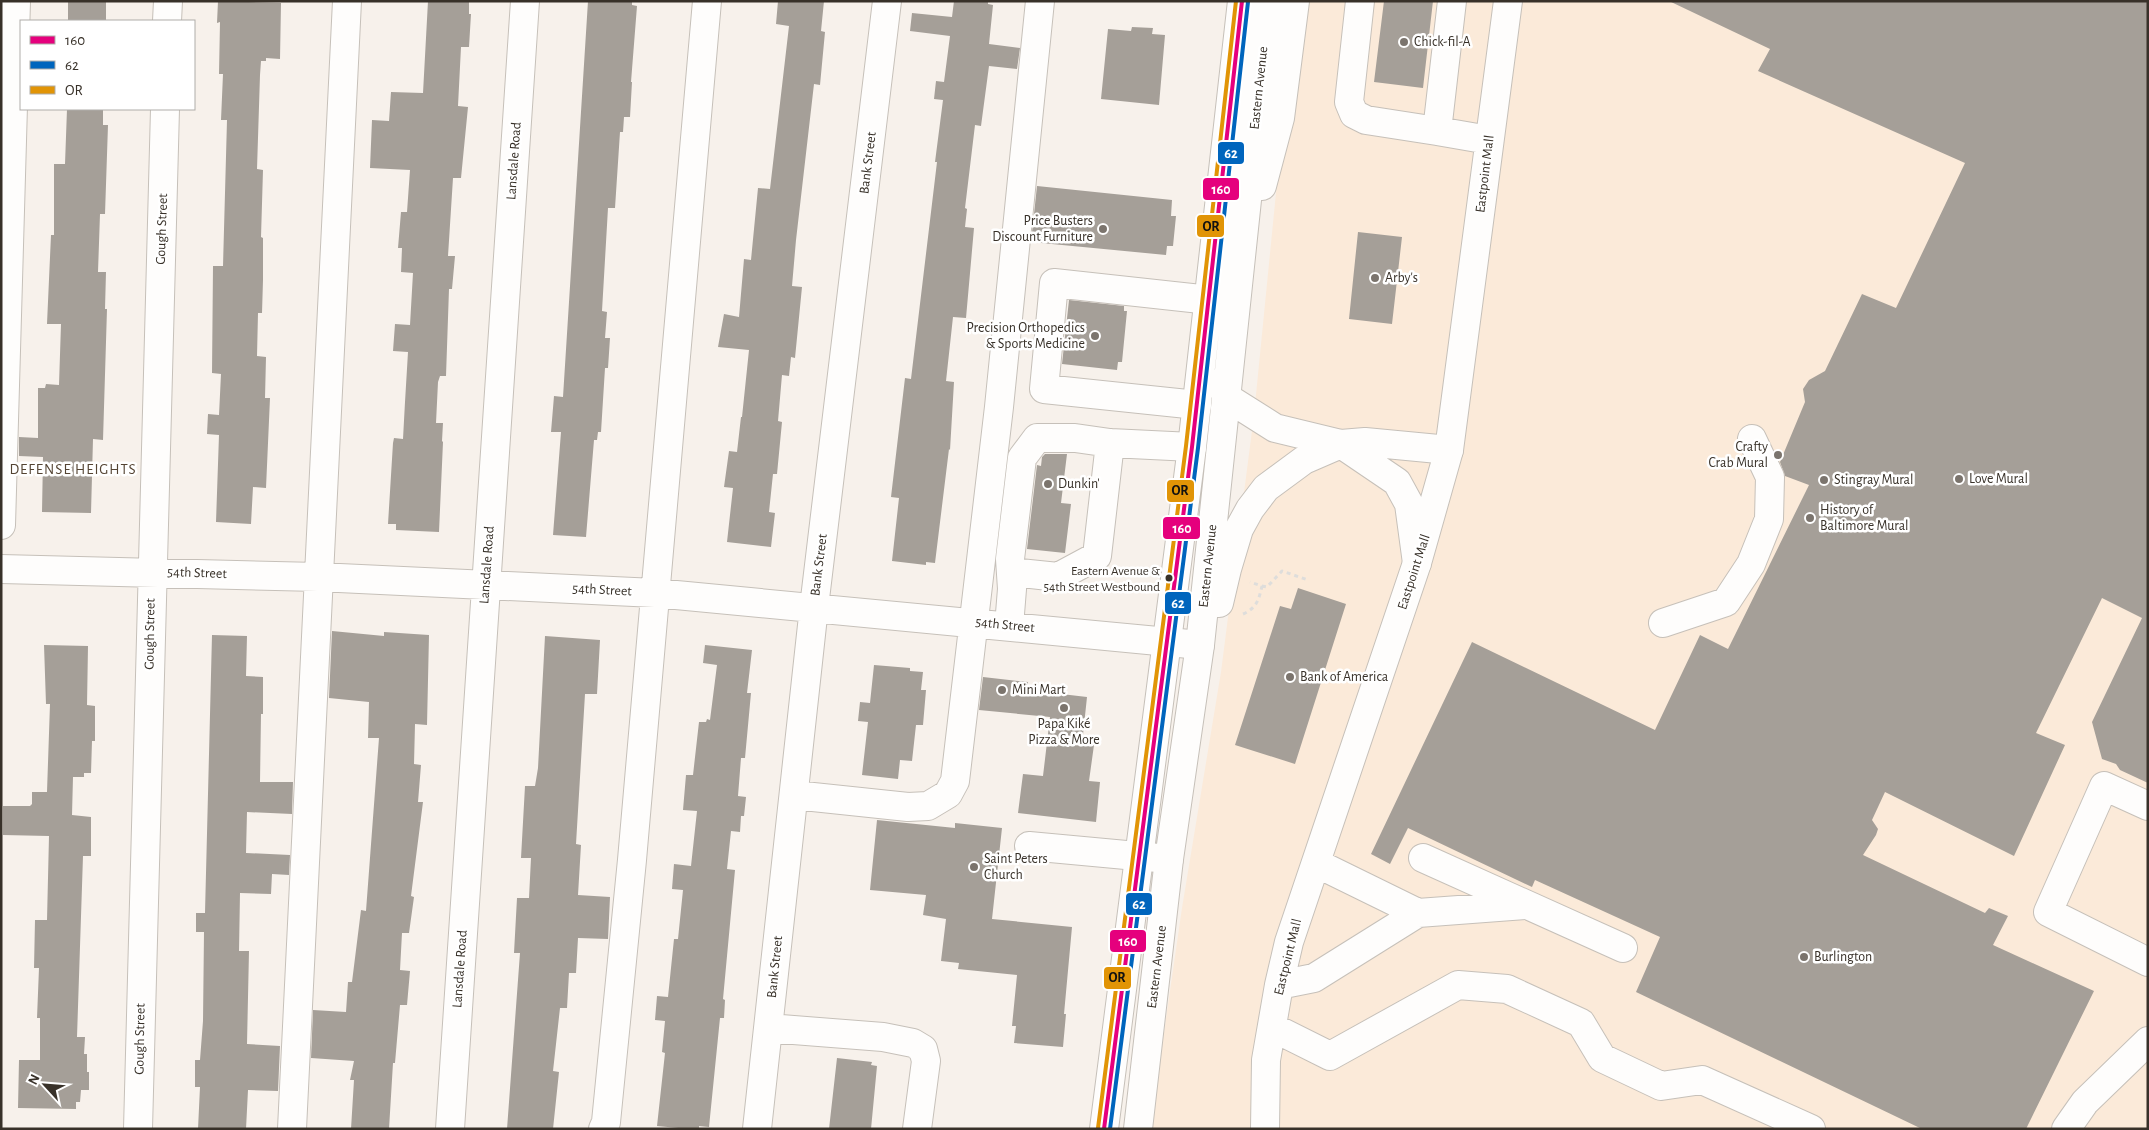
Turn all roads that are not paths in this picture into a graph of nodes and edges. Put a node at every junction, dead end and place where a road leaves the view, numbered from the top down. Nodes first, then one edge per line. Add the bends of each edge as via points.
1 (16, 1) edge
2 (168, 1) edge
3 (347, 1) edge
4 (525, 1) edge
5 (707, 1) edge
6 (887, 1) edge
7 (1040, 1) edge
8 (1242, 1) edge
9 (1268, 1) edge
10 (1295, 1) edge
11 (1360, 1) edge
12 (1452, 1) edge
13 (1508, 1) edge
14 (168, 20) edge
15 (165, 110) edge
16 (1437, 131) junction
17 (1489, 140) junction
18 (1240, 272) junction
19 (1209, 304) junction
20 (1226, 397) junction
21 (1197, 405) junction
22 (1752, 439) dead end
23 (1110, 443) junction
24 (1340, 444) junction
25 (1192, 447) junction
26 (1449, 450) junction
27 (1, 525) edge
28 (1417, 563) junction
29 (1010, 565) junction
30 (1, 569) edge
31 (152, 572) junction
32 (318, 577) junction
33 (486, 584) junction
34 (655, 592) junction
35 (814, 607) junction
36 (973, 622) junction
37 (1663, 623) dead end
38 (1009, 626) junction
39 (1168, 642) junction
40 (1200, 645) junction
41 (794, 795) junction
42 (2148, 806) edge
43 (1029, 846) dead end
44 (1140, 857) junction
45 (1423, 858) dead end
46 (1169, 859) junction
47 (1316, 863) junction
48 (1527, 905) junction
49 (1418, 913) junction
50 (1623, 948) dead end
51 (2148, 962) edge
52 (1279, 985) junction
53 (1272, 1027) junction
54 (768, 1028) junction
55 (2148, 1041) edge
56 (138, 1129) edge
57 (292, 1129) edge
58 (450, 1129) edge
59 (603, 1129) edge
60 (757, 1129) edge
61 (917, 1129) edge
62 (1104, 1129) edge
63 (1138, 1129) edge
64 (1265, 1129) edge
65 (1811, 1129) edge
66 (2066, 1129) edge

1 - 27 street
2 - 14 street
3 - 32 street
4 - 33 street, Lansdale Road
5 - 34 street
6 - 35 street, Bank Street
7 - 36 street via 999,407
8 - 19 street, Eastern Avenue
9 - 18 street, Eastern Avenue
10 - 18 street via 1280,118
11 - 16 street via 1349,102 1354,114 1366,120
12 - 16 street
13 - 17 street, Eastpoint Mall
15 - 31 street, Gough Street
16 - 17 street
17 - 26 street, Eastpoint Mall
18 - 20 street, Eastern Avenue
19 - 20 street
19 - 21 street, Eastern Avenue
19 - 21 street via 1054,283 1044,389
20 - 24 street via 1275,428
20 - 40 street, Eastern Avenue
21 - 25 street, Eastern Avenue
22 - 37 street via 1770,477 1769,519 1751,564 1726,602
23 - 25 street
23 - 29 street via 1074,438 1037,438 1022,458
23 - 29 street via 1096,556 1058,577
24 - 26 street via 1365,442
24 - 28 street via 1397,482 1409,504
24 - 40 street via 1304,460 1266,488 1250,509 1227,570 1217,616
25 - 39 street, Eastern Avenue
26 - 28 street, Eastpoint Mall
28 - 47 street, Eastpoint Mall
29 - 38 street
30 - 31 street, 54th Street
31 - 32 street, 54th Street
31 - 56 street, Gough Street
32 - 33 street, 54th Street
32 - 57 street
33 - 34 street, 54th Street
33 - 58 street, Lansdale Road
34 - 35 street, 54th Street
34 - 59 street via 630,880
35 - 36 street, 54th Street
35 - 41 street, Bank Street
36 - 38 street, 54th Street
36 - 41 street via 955,781 948,794 928,806 908,807
38 - 39 street, 54th Street
39 - 40 street, 54th Street
39 - 44 street, Eastern Avenue
40 - 46 street, Eastern Avenue
41 - 54 street, Bank Street
42 - 51 street via 2104,786 2048,912
43 - 44 street
44 - 46 street
44 - 62 street, Eastern Avenue
45 - 48 street
46 - 63 street, Eastern Avenue
47 - 49 street
47 - 52 street, Eastpoint Mall via 1289,942
48 - 49 street
48 - 50 street
49 - 52 street via 1314,978
52 - 53 street, Eastpoint Mall
53 - 64 street, Eastpoint Mall via 1266,1060
53 - 65 street via 1330,1056 1458,986 1507,989 1581,1023 1602,1058 1660,1086 1702,1080
54 - 60 street, Bank Street
54 - 61 street via 883,1038 923,1048 926,1060
55 - 66 street via 2086,1102

